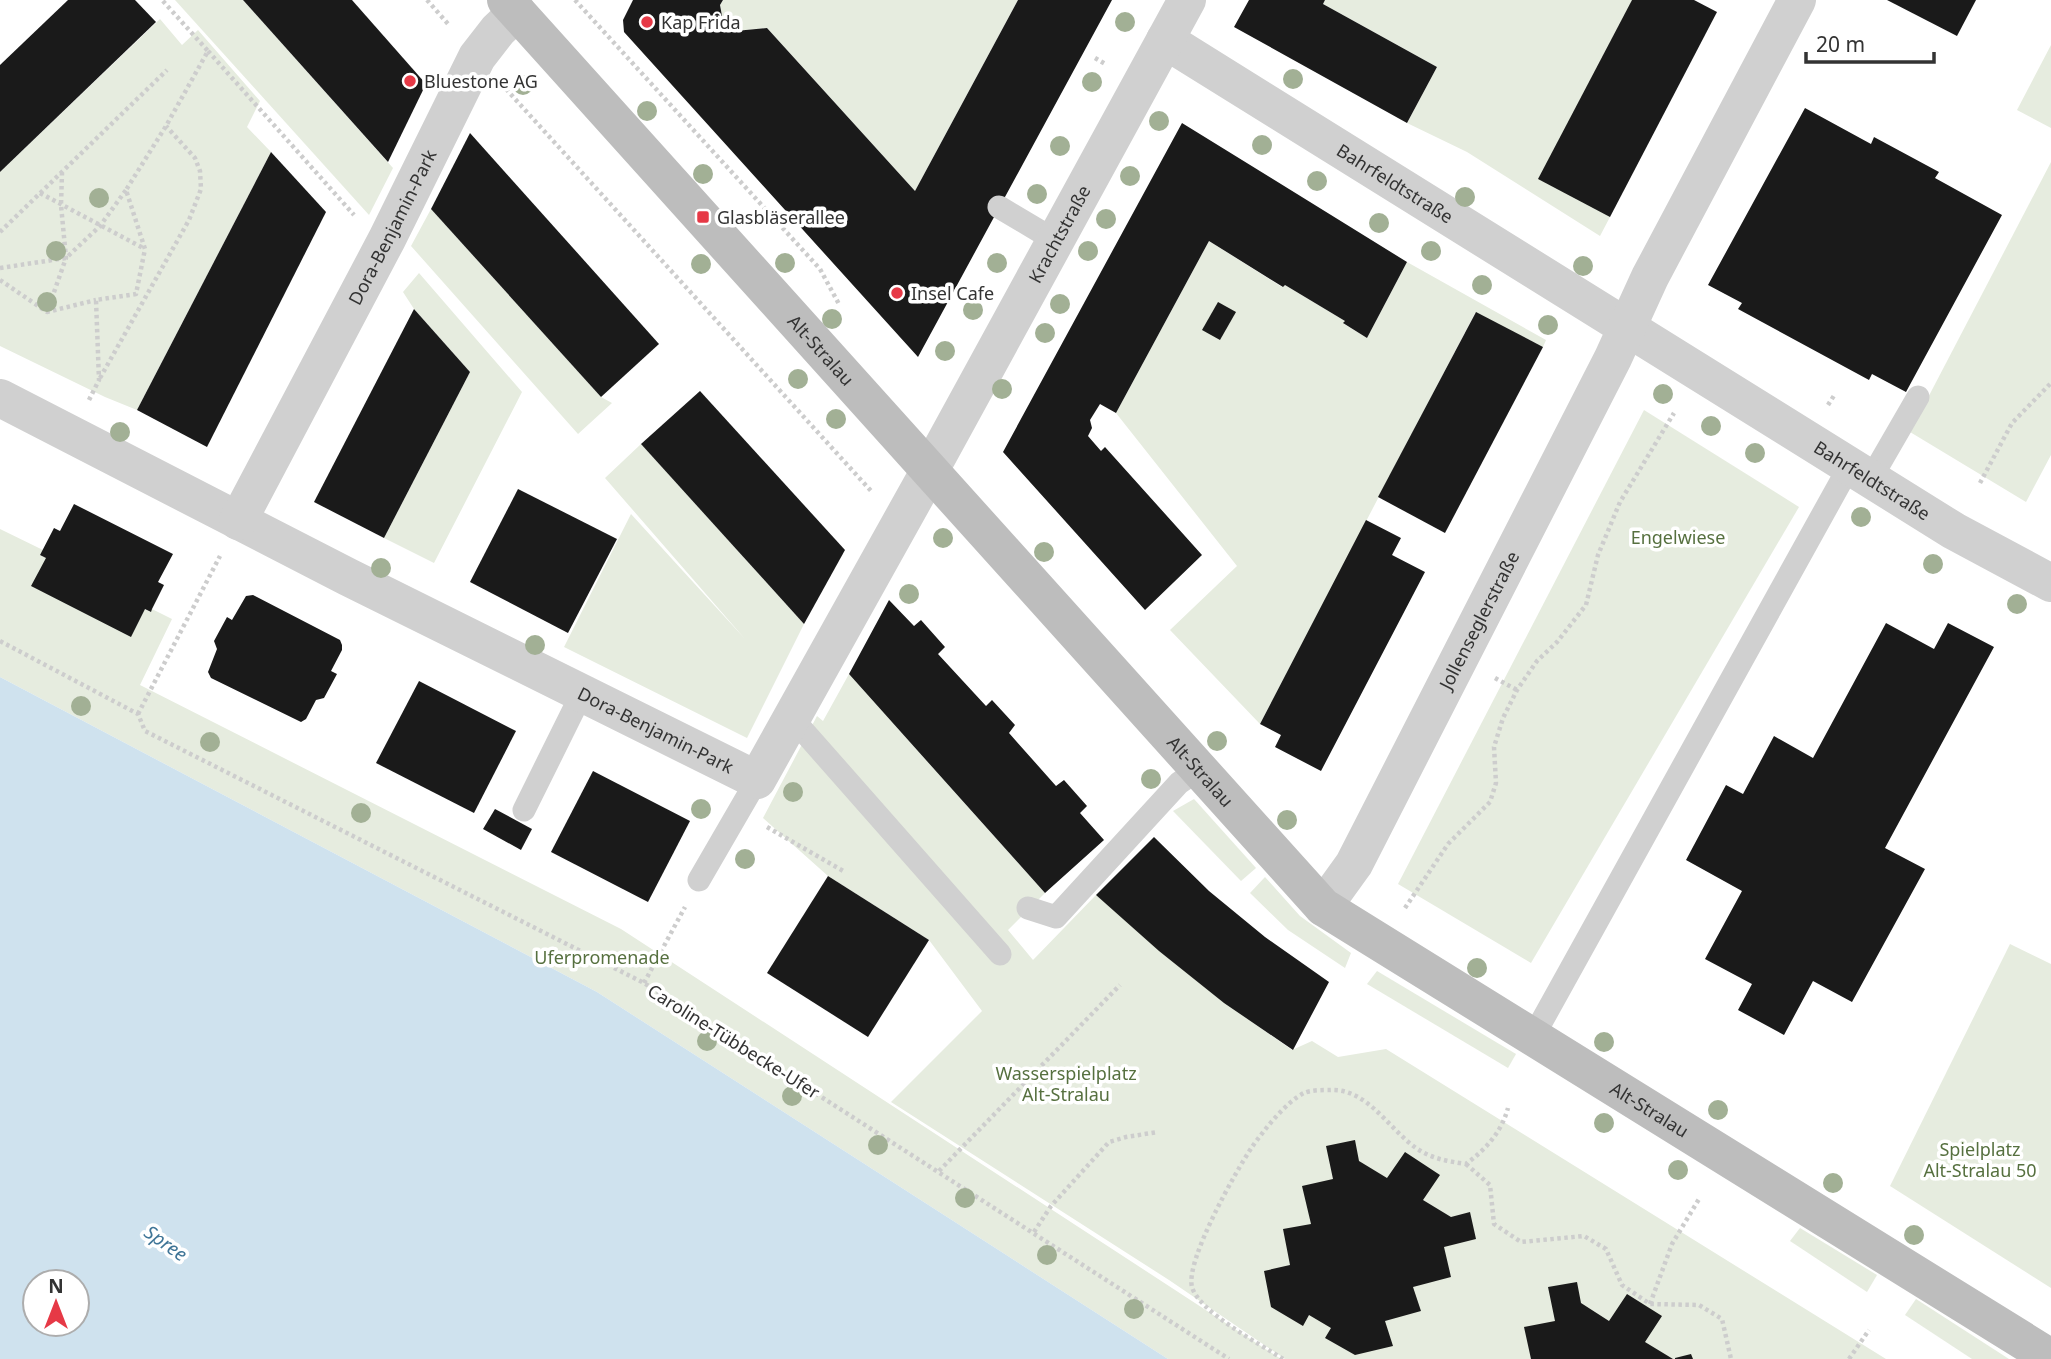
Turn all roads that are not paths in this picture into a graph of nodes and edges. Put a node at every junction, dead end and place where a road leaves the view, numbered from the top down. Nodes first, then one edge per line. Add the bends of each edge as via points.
1 (1187, 0) edge
2 (1797, 0) edge
3 (511, 6) edge
4 (1165, 40) junction
5 (999, 208) dead end
6 (1056, 241) junction
7 (1627, 328) junction
8 (1918, 397) dead end
9 (0, 398) edge
10 (930, 470) junction
11 (1859, 473) junction
12 (238, 521) junction
13 (2051, 583) edge
14 (582, 693) junction
15 (792, 718) junction
16 (1199, 769) junction
17 (748, 796) junction
18 (524, 810) dead end
19 (699, 880) road end
20 (1323, 907) junction
21 (1028, 908) dead end
22 (1000, 954) dead end
23 (1534, 1037) junction
24 (2051, 1358) edge

1 - 4 street, Krachtstraße
2 - 7 street
3 - 10 street, Alt-Stralau
3 - 12 street, Dora-Benjamin-Park via 477,57
4 - 6 street, Krachtstraße
4 - 7 street, Bahrfeldtstraße
5 - 6 lane
6 - 10 street, Krachtstraße
7 - 11 street, Bahrfeldtstraße
7 - 20 street, Jollenseglerstraße via 1354,864
8 - 11 lane
9 - 12 street, Dora-Benjamin-Park
10 - 15 street
10 - 16 street, Alt-Stralau
11 - 13 street, Bahrfeldtstraße
11 - 23 lane
12 - 14 street, Dora-Benjamin-Park
14 - 17 street, Dora-Benjamin-Park
14 - 18 lane
15 - 17 street
15 - 22 lane
16 - 20 street, Alt-Stralau
16 - 21 lane via 1179,783 1056,917
17 - 19 lane
20 - 23 street, Alt-Stralau
23 - 24 street, Alt-Stralau

